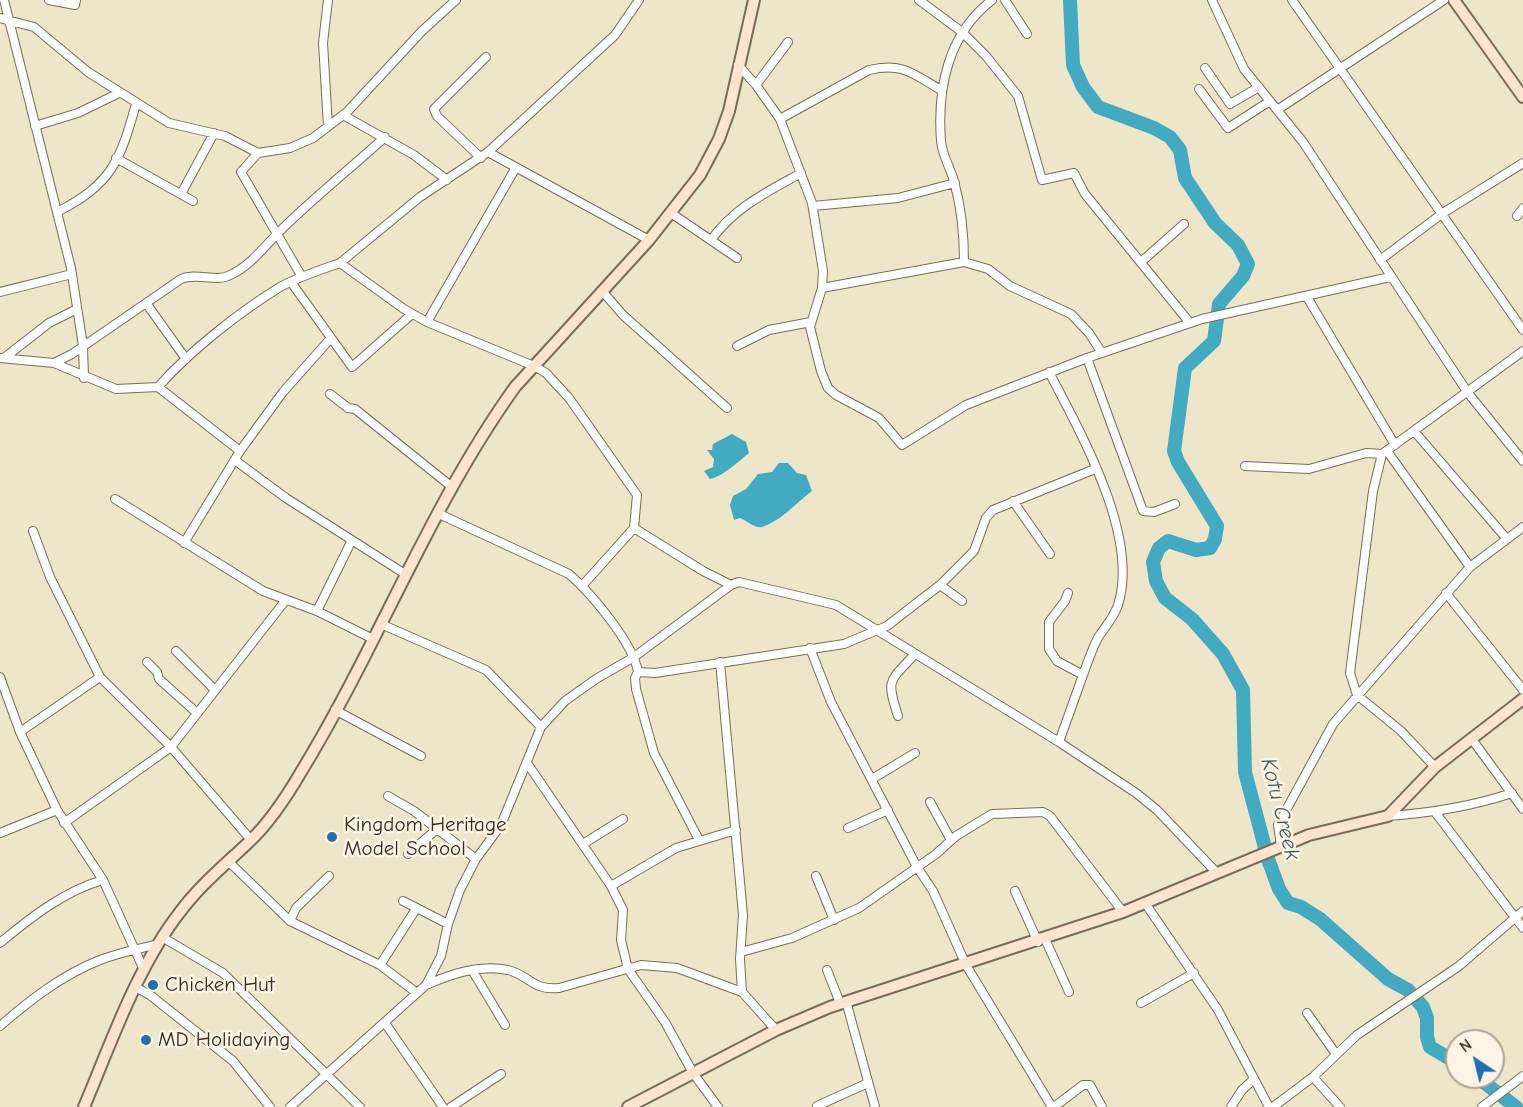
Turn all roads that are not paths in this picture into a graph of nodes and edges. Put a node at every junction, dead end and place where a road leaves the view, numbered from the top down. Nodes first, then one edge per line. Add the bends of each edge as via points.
1 (4, 0) edge
2 (48, 0) edge
3 (75, 0) edge
4 (328, 0) edge
5 (456, 0) edge
6 (639, 0) edge
7 (754, 0) edge
8 (919, 0) edge
9 (992, 0) edge
10 (1005, 0) edge
11 (1212, 0) edge
12 (1292, 0) edge
13 (1444, 0) edge
14 (1454, 0) edge
15 (4, 19) edge
16 (962, 32) junction
17 (1027, 34) dead end
18 (788, 42) dead end
19 (486, 57) dead end
20 (738, 65) junction
21 (1342, 67) junction
22 (1205, 68) dead end
23 (756, 85) junction
24 (1259, 87) junction
25 (1199, 89) dead end
26 (941, 90) junction
27 (119, 93) junction
28 (1523, 97) edge
29 (1270, 101) junction
30 (136, 104) junction
31 (1277, 110) junction
32 (343, 115) junction
33 (780, 119) junction
34 (35, 126) junction
35 (328, 126) junction
36 (214, 133) junction
37 (384, 137) junction
38 (488, 152) junction
39 (258, 153) junction
40 (116, 158) junction
41 (480, 158) junction
42 (1523, 163) edge
43 (515, 169) junction
44 (801, 173) junction
45 (447, 180) junction
46 (955, 183) junction
47 (181, 194) junction
48 (193, 201) dead end
49 (813, 206) junction
50 (1523, 208) edge
51 (57, 212) junction
52 (671, 213) junction
53 (1443, 213) junction
54 (1516, 216) dead end
55 (1184, 224) dead end
56 (278, 233) junction
57 (649, 240) junction
58 (711, 240) junction
59 (737, 258) dead end
60 (1380, 260) junction
61 (964, 262) junction
62 (1141, 262) junction
63 (340, 263) junction
64 (72, 274) junction
65 (302, 277) junction
66 (1390, 277) junction
67 (291, 282) junction
68 (822, 288) junction
69 (0, 292) edge
70 (603, 292) junction
71 (1307, 297) junction
72 (146, 303) junction
73 (77, 309) junction
74 (412, 314) junction
75 (427, 322) junction
76 (811, 322) junction
77 (1190, 323) junction
78 (1523, 330) edge
79 (332, 338) junction
80 (83, 346) junction
81 (737, 346) dead end
82 (1523, 351) edge
83 (1102, 353) junction
84 (2, 358) edge
85 (1087, 358) junction
86 (186, 359) junction
87 (54, 363) junction
88 (534, 366) junction
89 (1049, 372) junction
90 (84, 378) junction
91 (158, 387) junction
92 (1468, 393) junction
93 (330, 394) dead end
94 (727, 408) dead end
95 (1414, 431) junction
96 (1395, 445) junction
97 (240, 451) junction
98 (1385, 452) junction
99 (236, 461) junction
100 (1523, 461) edge
101 (1245, 466) dead end
102 (1095, 469) junction
103 (452, 487) junction
104 (115, 500) dead end
105 (1013, 501) junction
106 (1175, 504) dead end
107 (437, 513) junction
108 (1523, 526) edge
109 (634, 528) junction
110 (33, 531) dead end
111 (1506, 538) junction
112 (352, 540) junction
113 (184, 543) junction
114 (1050, 554) dead end
115 (1470, 567) junction
116 (405, 574) junction
117 (730, 585) junction
118 (940, 585) junction
119 (582, 586) junction
120 (1068, 593) dead end
121 (1446, 593) junction
122 (285, 601) junction
123 (962, 602) dead end
124 (317, 611) junction
125 (381, 624) junction
126 (876, 630) junction
127 (373, 639) junction
128 (810, 648) junction
129 (176, 651) dead end
130 (914, 655) junction
131 (634, 657) junction
132 (147, 662) dead end
133 (720, 662) junction
134 (638, 672) junction
135 (1083, 675) junction
136 (0, 677) edge
137 (100, 677) junction
138 (215, 690) junction
139 (1523, 690) edge
140 (1357, 695) junction
141 (1523, 699) edge
142 (335, 710) junction
143 (197, 713) junction
144 (898, 716) dead end
145 (542, 727) junction
146 (20, 732) junction
147 (1471, 738) junction
148 (1059, 742) junction
149 (171, 747) junction
150 (915, 753) dead end
151 (421, 756) dead end
152 (527, 763) junction
153 (1435, 767) junction
154 (872, 779) junction
155 (1512, 793) junction
156 (388, 796) dead end
157 (930, 802) dead end
158 (1523, 809) edge
159 (57, 810) junction
160 (888, 810) junction
161 (1435, 812) junction
162 (1388, 816) junction
163 (623, 819) dead end
164 (64, 823) junction
165 (848, 828) dead end
166 (437, 829) junction
167 (736, 830) junction
168 (0, 833) edge
169 (251, 840) junction
170 (699, 840) junction
171 (951, 840) junction
172 (583, 844) junction
173 (1276, 848) junction
174 (408, 854) dead end
175 (476, 859) junction
176 (228, 861) junction
177 (917, 867) junction
178 (1216, 873) junction
179 (329, 876) dead end
180 (816, 876) dead end
181 (103, 880) junction
182 (611, 886) junction
183 (1015, 891) dead end
184 (403, 901) dead end
185 (1145, 903) junction
186 (416, 909) junction
187 (1523, 911) edge
188 (1123, 912) junction
189 (1514, 918) junction
190 (834, 920) junction
191 (290, 921) junction
192 (448, 924) junction
193 (1523, 928) edge
194 (160, 940) junction
195 (1041, 941) junction
196 (0, 943) edge
197 (135, 950) junction
198 (741, 952) junction
199 (966, 965) junction
200 (380, 966) junction
201 (628, 969) junction
202 (144, 970) junction
203 (472, 970) junction
204 (827, 970) dead end
205 (1194, 973) junction
206 (426, 985) junction
207 (136, 988) junction
208 (742, 992) junction
209 (1069, 992) dead end
210 (417, 993) junction
211 (843, 1002) junction
212 (1141, 1003) dead end
213 (1307, 1013) dead end
214 (385, 1023) junction
215 (505, 1025) dead end
216 (0, 1026) edge
217 (776, 1030) junction
218 (1336, 1054) junction
219 (693, 1073) junction
220 (326, 1074) junction
221 (501, 1074) dead end
222 (1523, 1076) edge
223 (1313, 1077) junction
224 (1254, 1079) junction
225 (868, 1083) junction
226 (817, 1106) dead end
227 (84, 1107) edge
228 (270, 1107) edge
229 (290, 1107) edge
230 (360, 1107) edge
231 (443, 1107) edge
232 (451, 1107) edge
233 (628, 1107) edge
234 (718, 1107) edge
235 (875, 1107) edge
236 (1053, 1107) edge
237 (1102, 1107) edge
238 (1231, 1107) edge
239 (1271, 1107) edge
240 (1340, 1107) edge
241 (1482, 1107) edge

1 - 15 street
2 - 3 street via 75,5
4 - 35 street via 323,43
5 - 32 street
6 - 38 street via 615,35
7 - 20 street
8 - 16 street
9 - 16 street via 978,10
10 - 17 street
11 - 24 street via 1244,69
12 - 21 street
13 - 21 street
14 - 28 street
15 - 27 street via 34,27
15 - 34 street
16 - 26 street via 948,60
16 - 62 street via 1018,96 1042,180 1074,173 1085,194
18 - 23 street
19 - 41 street via 434,109
20 - 23 street
20 - 52 street via 719,139 700,175
21 - 31 street
21 - 53 street
22 - 24 street via 1230,104
23 - 33 street
24 - 29 street
25 - 29 street via 1228,128
26 - 33 street via 903,68 882,67 869,70
26 - 46 street via 941,143
27 - 30 street
27 - 34 street via 78,113
29 - 31 street
30 - 36 street via 169,123
30 - 40 street
31 - 60 street
32 - 35 street
32 - 37 street
33 - 44 street
34 - 51 street
35 - 39 street via 290,148
36 - 39 street
36 - 47 street
37 - 45 street
37 - 56 street
38 - 41 street
38 - 43 street
39 - 56 street via 241,172
40 - 47 street
40 - 51 street via 95,190
41 - 45 street
42 - 53 street
43 - 57 street
43 - 75 street
44 - 49 street
44 - 58 street via 750,201 726,219
45 - 63 street via 420,197
46 - 49 street via 897,198
46 - 61 street via 964,226
47 - 48 street
49 - 68 street
50 - 54 street
51 - 64 street
52 - 57 street
52 - 58 street
53 - 60 street
53 - 78 street
55 - 62 street
56 - 65 street
56 - 72 street via 236,273 227,277 189,275
57 - 70 street
58 - 59 street
60 - 66 street
61 - 68 street
61 - 83 street via 988,269 1010,286 1071,314
62 - 77 street
63 - 65 street
63 - 74 street
64 - 69 street
64 - 73 street
65 - 67 street
66 - 71 street
66 - 92 street
67 - 79 street
67 - 86 street
68 - 76 street
70 - 88 street
70 - 94 street via 623,315
71 - 77 street
71 - 96 street
72 - 80 street
72 - 86 street
73 - 80 street
73 - 84 street via 49,323
74 - 75 street
74 - 79 street via 352,367
75 - 88 street
76 - 81 street via 769,330
76 - 89 street via 828,388 879,418 902,445 966,405
77 - 83 street
79 - 97 street via 283,392
80 - 87 street
80 - 90 street
82 - 92 street
83 - 85 street
84 - 87 street
85 - 89 street
85 - 106 street via 1143,511 1154,512
86 - 91 street
87 - 90 street
88 - 103 street via 498,410
88 - 109 street via 569,398 637,495
89 - 102 street
90 - 91 street via 116,389
91 - 97 street
92 - 95 street
92 - 100 street
93 - 103 street via 355,409
95 - 96 street
95 - 111 street
96 - 98 street
97 - 99 street
98 - 101 street via 1366,453 1309,469
98 - 115 street
98 - 140 street via 1373,491 1350,672
99 - 112 street
99 - 113 street
102 - 105 street
102 - 135 street via 1120,537 1123,577 1119,604
103 - 107 street
104 - 113 street
105 - 114 street
105 - 118 street via 988,513 974,550
107 - 116 street
107 - 119 street via 556,566
108 - 111 street
109 - 117 street
109 - 119 street
110 - 137 street via 50,577
111 - 115 street
112 - 116 street
112 - 124 street
113 - 122 street
115 - 121 street
116 - 125 street
117 - 126 street via 739,582 836,605
117 - 131 street
118 - 123 street
118 - 126 street via 887,626
119 - 131 street
120 - 135 street via 1049,622 1049,649 1057,661
121 - 139 street
121 - 140 street
122 - 124 street
122 - 138 street
124 - 127 street
125 - 127 street
125 - 145 street via 486,670
126 - 128 street via 844,644
126 - 130 street
127 - 142 street
128 - 133 street
128 - 154 street via 831,702
129 - 138 street
130 - 144 street via 891,681 890,692
130 - 148 street
131 - 134 street
131 - 145 street via 596,678
132 - 143 street via 158,672 159,679
133 - 134 street via 656,673
133 - 167 street
134 - 170 street via 636,689 654,753
135 - 148 street
136 - 146 street
137 - 146 street
137 - 149 street
138 - 143 street
140 - 153 street via 1401,731
140 - 173 street via 1333,724 1278,825
141 - 147 street
142 - 151 street
142 - 169 street via 287,795
143 - 149 street
145 - 152 street
146 - 159 street
147 - 153 street
147 - 155 street
148 - 178 street via 1157,810
149 - 164 street
149 - 169 street
150 - 154 street
152 - 172 street
152 - 175 street via 501,825
153 - 162 street
154 - 160 street
155 - 158 street
155 - 161 street via 1476,805
156 - 166 street
157 - 171 street
159 - 164 street
159 - 168 street
160 - 165 street
160 - 177 street
161 - 162 street
161 - 189 street
162 - 173 street via 1327,830
163 - 172 street
164 - 181 street
166 - 174 street
166 - 175 street
167 - 170 street
167 - 198 street
169 - 176 street
170 - 182 street via 666,853
171 - 177 street
171 - 188 street via 993,814 1047,813
172 - 182 street
173 - 178 street
175 - 192 street
176 - 191 street
176 - 194 street via 189,900
177 - 190 street via 859,908
177 - 199 street via 933,891
178 - 185 street
179 - 191 street via 296,908
180 - 190 street
181 - 196 street via 40,912
181 - 197 street
182 - 201 street via 623,910 621,940
183 - 195 street
184 - 186 street
185 - 188 street
185 - 205 street
186 - 192 street
186 - 200 street
187 - 189 street
188 - 195 street
189 - 193 street
189 - 218 street via 1459,966 1365,1029
190 - 198 street via 792,938
191 - 200 street
192 - 206 street via 441,956
194 - 197 street
194 - 202 street
194 - 220 street via 223,973
195 - 199 street
195 - 209 street
197 - 202 street
197 - 216 street via 72,973 30,1000
198 - 208 street
199 - 211 street
199 - 236 street
200 - 210 street
201 - 203 street via 545,990 508,970
201 - 208 street via 647,964 677,968
201 - 219 street via 665,1022
202 - 207 street
203 - 206 street
203 - 215 street
204 - 211 street
205 - 212 street
205 - 224 street
206 - 210 street
207 - 227 street
207 - 228 street via 150,994 233,1061
208 - 217 street
210 - 214 street
211 - 217 street
211 - 225 street
213 - 218 street
214 - 220 street
214 - 231 street
217 - 219 street
218 - 223 street
219 - 233 street
219 - 234 street
220 - 229 street
220 - 230 street
221 - 232 street
222 - 241 street
223 - 239 street
223 - 240 street
224 - 238 street
224 - 239 street
225 - 226 street
225 - 235 street
236 - 237 street via 1083,1084 1090,1085

